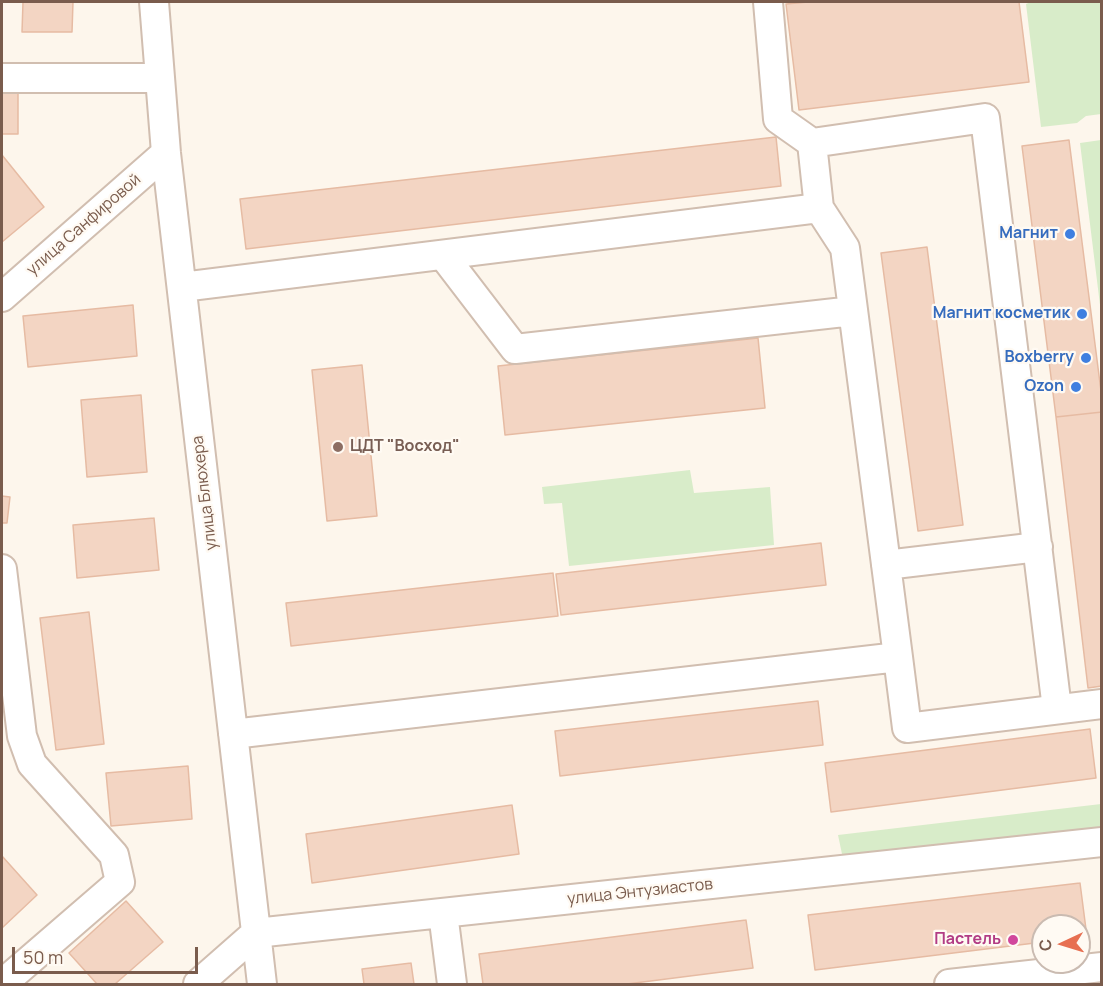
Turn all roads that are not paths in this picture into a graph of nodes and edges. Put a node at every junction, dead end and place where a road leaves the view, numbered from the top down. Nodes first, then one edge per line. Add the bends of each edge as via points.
1 (154, 2) edge
2 (768, 2) edge
3 (2, 78) edge
4 (159, 78) junction
5 (812, 143) junction
6 (166, 153) junction
7 (819, 208) junction
8 (442, 255) junction
9 (182, 287) junction
10 (2, 297) edge
11 (853, 311) junction
12 (1038, 547) junction
13 (886, 565) junction
14 (2, 569) edge
15 (898, 657) junction
16 (1101, 704) edge
17 (1057, 710) junction
18 (233, 734) junction
19 (1101, 842) edge
20 (443, 913) junction
21 (256, 933) junction
22 (1101, 967) edge
23 (2, 984) edge
24 (198, 984) edge
25 (262, 984) edge
26 (452, 984) edge
27 (949, 984) edge

1 - 4 street, улица Блюхера
2 - 5 street via 778,119
3 - 4 street
4 - 6 street, улица Блюхера
5 - 7 street
5 - 12 street via 985,118
6 - 9 street, улица Блюхера
6 - 10 street, улица Санфировой
7 - 8 street
7 - 11 street via 845,248
8 - 9 street
8 - 11 street via 515,349
9 - 18 street, улица Блюхера
11 - 13 street
12 - 13 street
12 - 17 street
13 - 15 street
14 - 23 street via 22,736 32,764 114,855 120,882
15 - 17 street via 907,728
15 - 18 street
16 - 17 street
18 - 21 street, улица Блюхера
19 - 20 street, улица Энтузиастов
20 - 21 street, улица Энтузиастов
20 - 26 street
21 - 24 street
21 - 25 street, улица Блюхера
22 - 27 street

